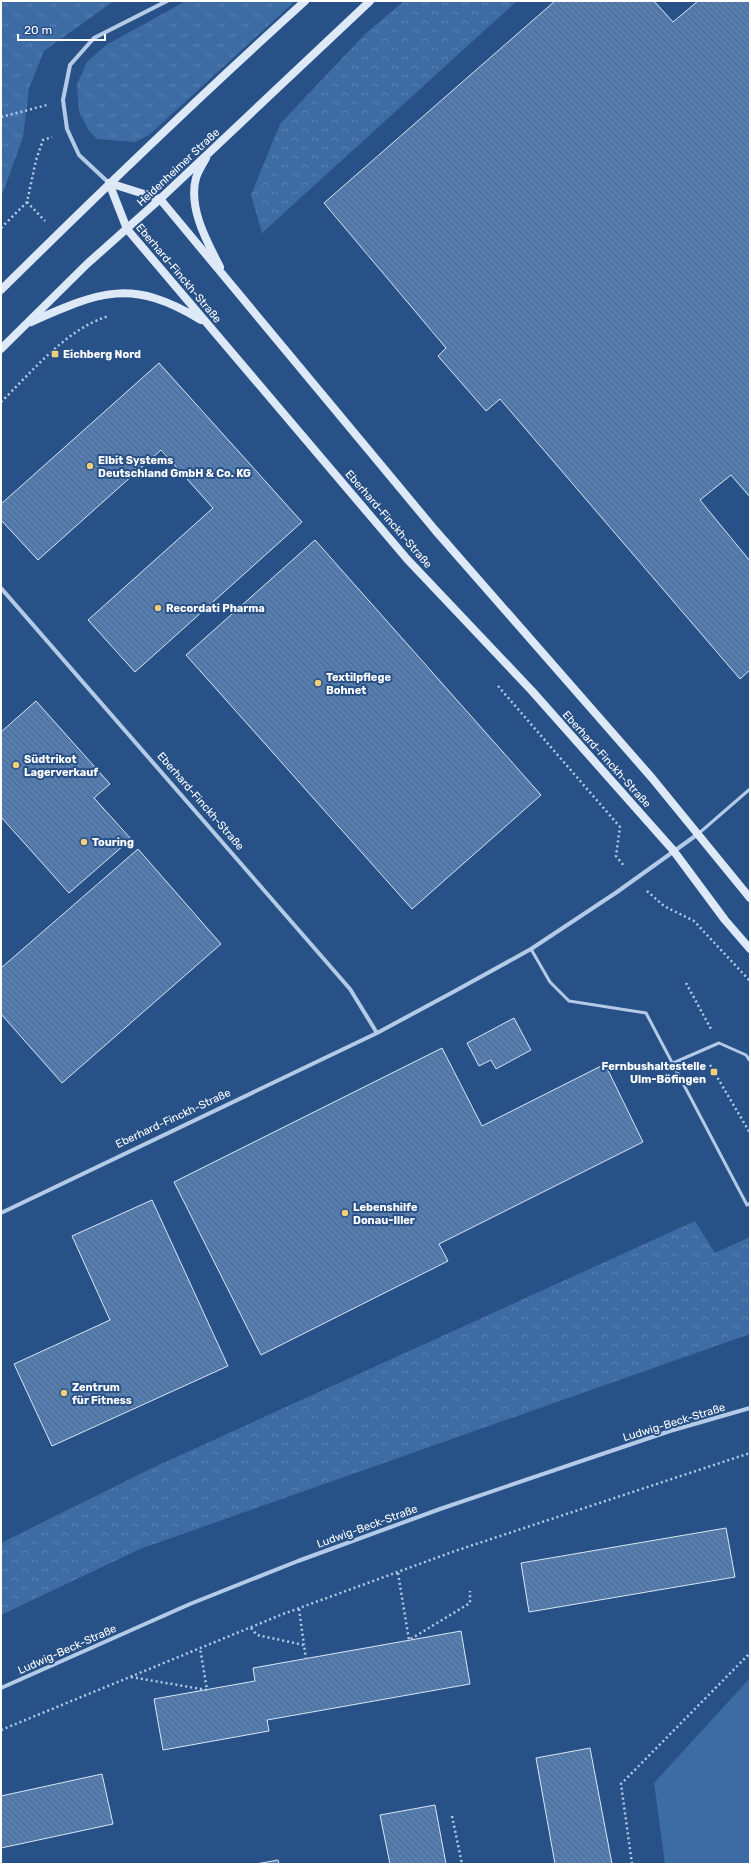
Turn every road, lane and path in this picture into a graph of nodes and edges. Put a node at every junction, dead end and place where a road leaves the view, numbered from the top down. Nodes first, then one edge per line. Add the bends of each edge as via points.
1 (167, 1) edge
2 (305, 1) edge
3 (370, 1) edge
4 (63, 100) junction
5 (1, 117) edge
6 (67, 129) junction
7 (208, 154) junction
8 (109, 183) junction
9 (160, 199) junction
10 (1, 228) edge
11 (128, 229) junction
12 (227, 280) junction
13 (1, 290) edge
14 (112, 316) dead end
15 (207, 323) junction
16 (27, 324) junction
17 (1, 349) edge
18 (1, 402) edge
19 (1, 588) edge
20 (494, 681) dead end
21 (750, 789) edge
22 (698, 834) junction
23 (673, 850) junction
24 (634, 879) junction
25 (750, 898) edge
26 (531, 949) junction
27 (750, 949) edge
28 (750, 981) edge
29 (686, 983) dead end
30 (377, 1033) junction
31 (719, 1043) junction
32 (702, 1050) junction
33 (750, 1061) edge
34 (673, 1063) junction
35 (750, 1133) edge
36 (750, 1203) edge
37 (1, 1213) edge
38 (750, 1408) edge
39 (750, 1453) edge
40 (398, 1573) junction
41 (470, 1591) dead end
42 (299, 1609) junction
43 (251, 1628) junction
44 (304, 1645) junction
45 (200, 1648) junction
46 (750, 1653) edge
47 (306, 1658) dead end
48 (130, 1677) junction
49 (1, 1688) edge
50 (1, 1730) edge
51 (452, 1816) dead end
52 (462, 1864) edge
53 (632, 1864) edge

1 - 4 street via 94,38 70,65
2 - 8 street
3 - 7 street, Heidenheimer Straße
4 - 5 path
4 - 6 street
6 - 8 street via 79,155
6 - 10 path via 44,140 36,160 27,202
7 - 9 street, Heidenheimer Straße
7 - 12 street via 196,178 197,212 206,239
8 - 9 street
8 - 11 street, Eberhard-Finckh-Straße
8 - 13 street
9 - 11 street, Heidenheimer Straße
9 - 12 street, Eberhard-Finckh-Straße
11 - 15 street, Eberhard-Finckh-Straße
11 - 16 street, Heidenheimer Straße via 87,264
12 - 22 street, Eberhard-Finckh-Straße via 435,530
14 - 18 path via 83,327 51,352
15 - 16 street via 169,303 142,294 130,293 103,295 78,302
15 - 23 street, Eberhard-Finckh-Straße via 407,559 532,692
16 - 17 street, Heidenheimer Straße
19 - 30 street, Eberhard-Finckh-Straße via 350,989
20 - 24 path via 620,827 616,856
21 - 22 lane
22 - 23 street, Eberhard-Finckh-Straße
22 - 25 street, Eberhard-Finckh-Straße
23 - 24 street, Eberhard-Finckh-Straße
23 - 27 street, Eberhard-Finckh-Straße
24 - 26 street, Eberhard-Finckh-Straße
24 - 28 path via 664,906 694,921
26 - 30 street, Eberhard-Finckh-Straße
26 - 34 lane via 550,982 569,1001 646,1013
29 - 31 path
30 - 37 street, Eberhard-Finckh-Straße
31 - 32 lane
31 - 33 lane via 746,1054
32 - 34 lane
32 - 35 path
34 - 36 lane via 747,1205
38 - 49 street, Ludwig-Beck-Straße via 670,1431 298,1561 190,1604
39 - 40 path via 455,1551
40 - 41 path via 409,1640 470,1603
40 - 42 path
42 - 43 path
42 - 44 path
43 - 44 path via 257,1635
43 - 45 path
44 - 47 path
45 - 48 path
45 - 48 path via 207,1690
46 - 53 path via 621,1784
48 - 50 path
51 - 52 path

